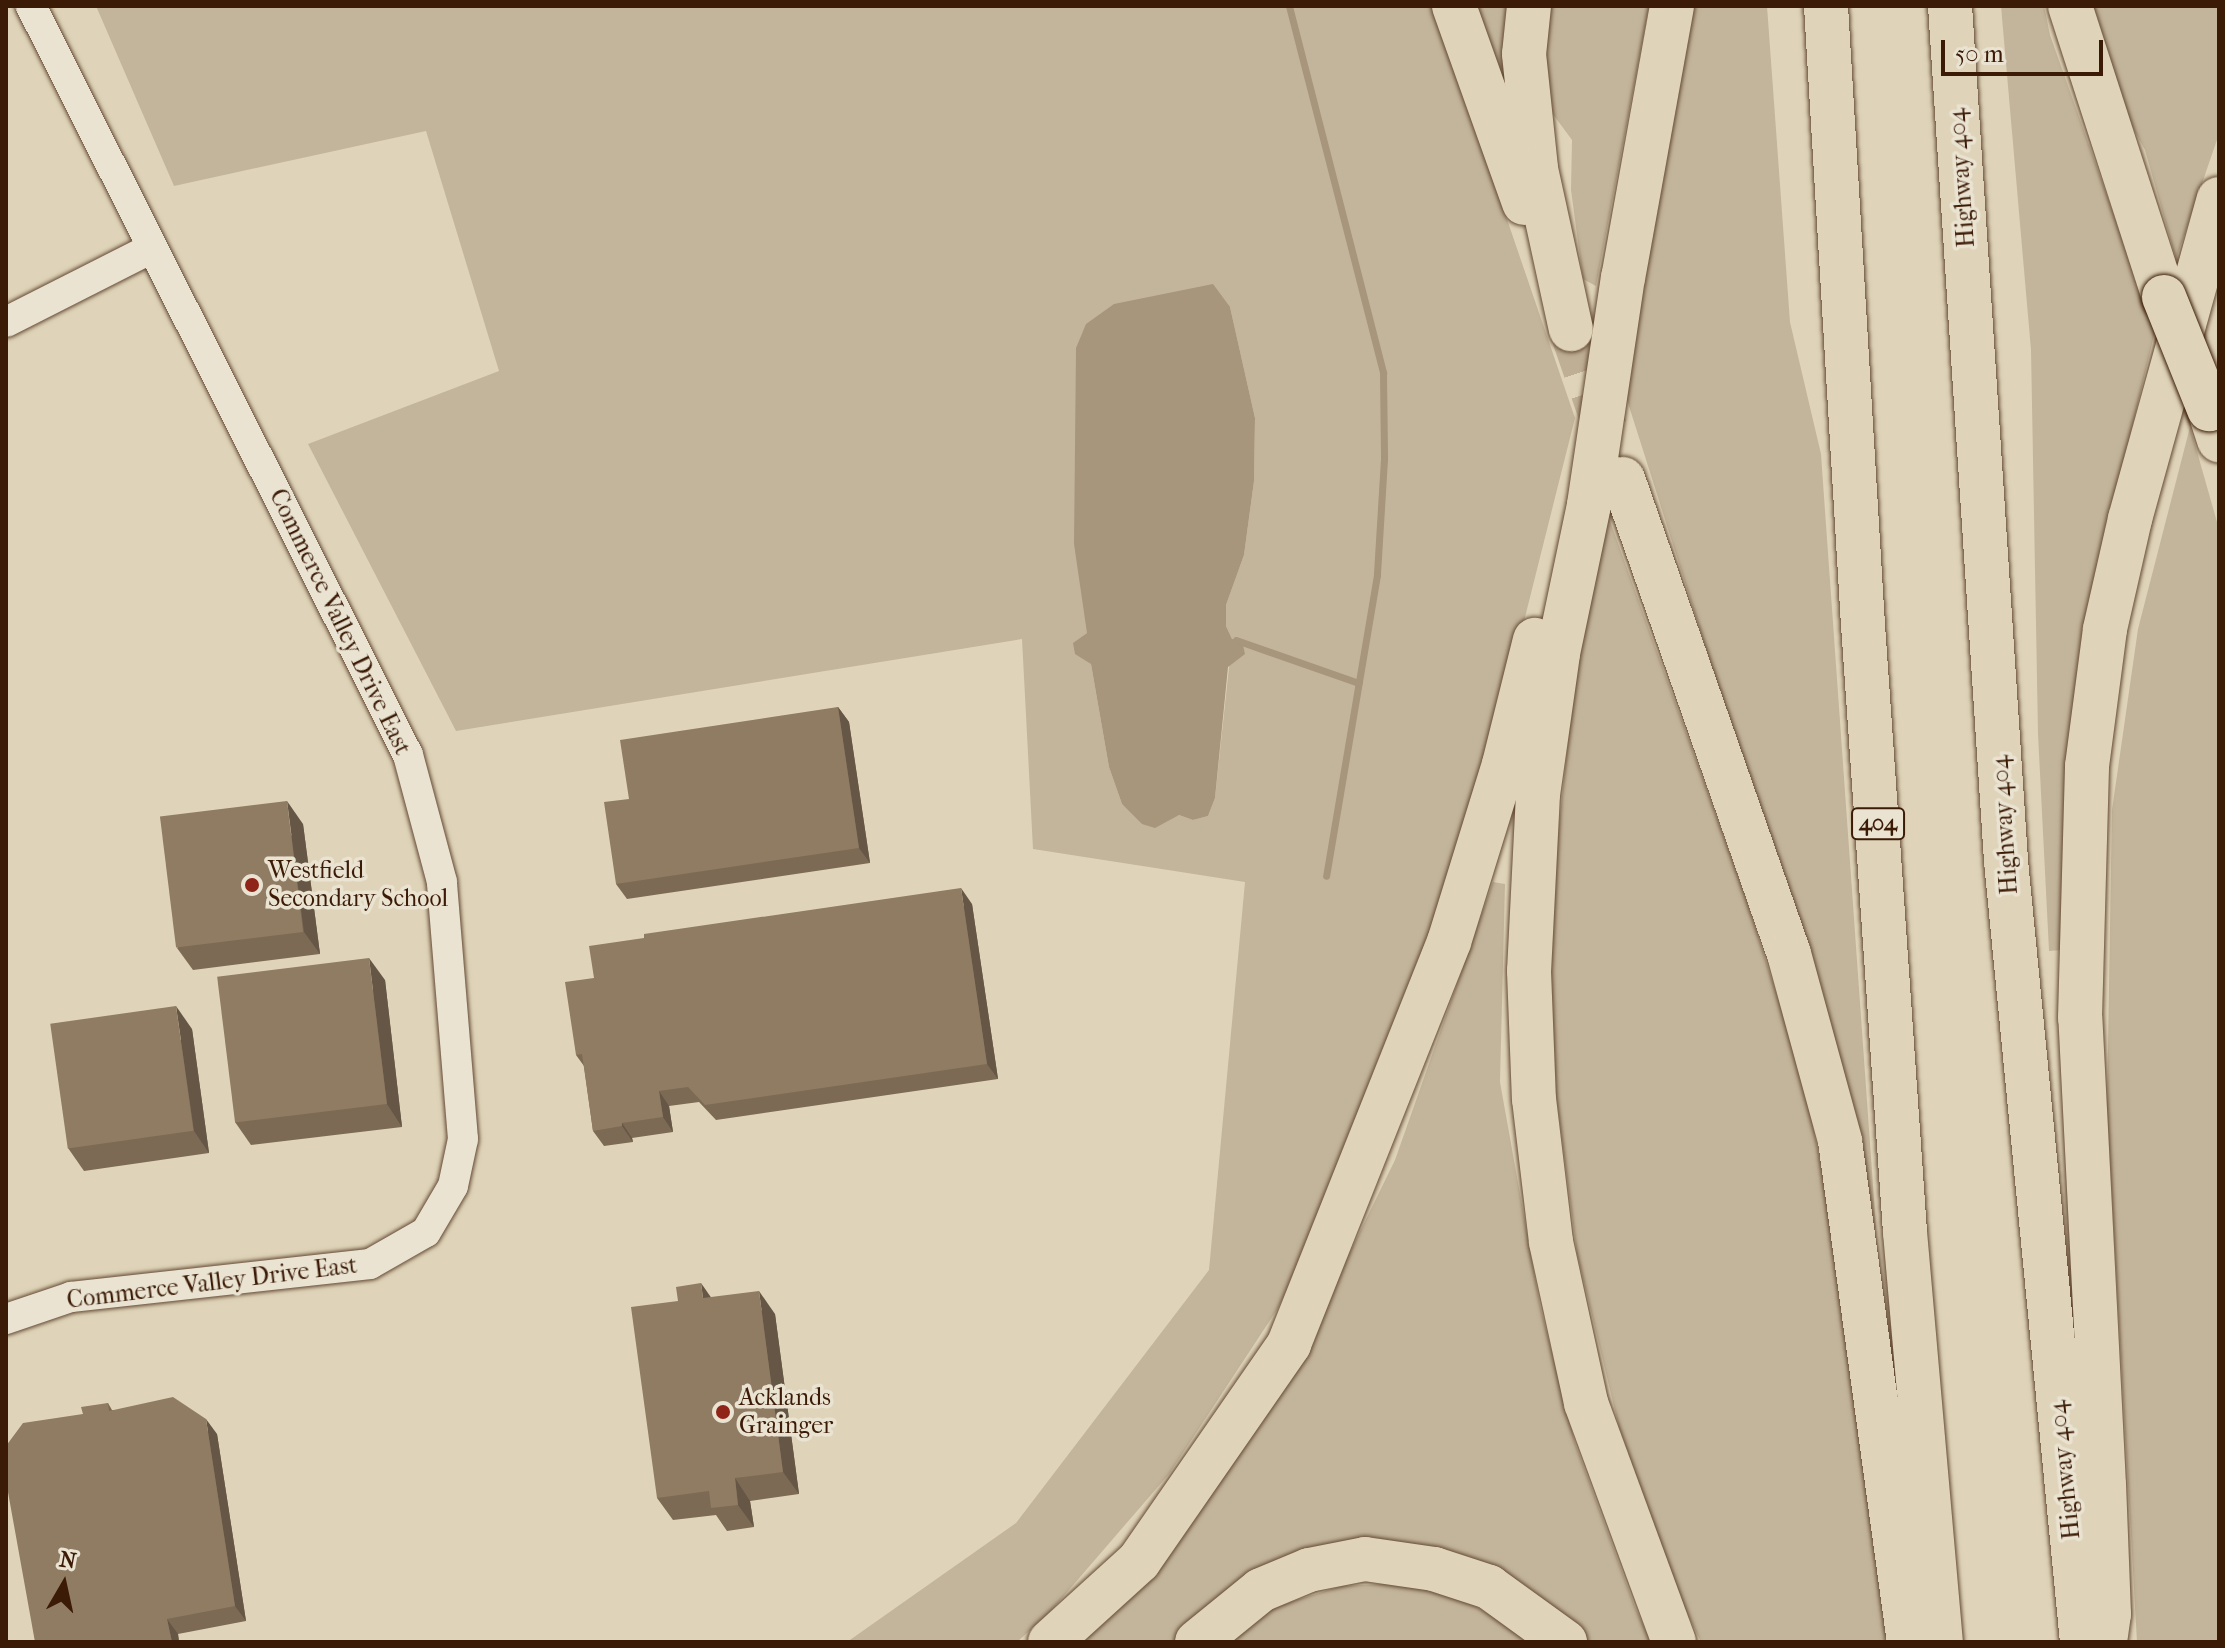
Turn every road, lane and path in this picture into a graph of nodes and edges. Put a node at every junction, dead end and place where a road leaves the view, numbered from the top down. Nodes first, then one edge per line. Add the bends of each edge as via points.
1 (31, 6) edge
2 (1454, 6) edge
3 (1529, 6) edge
4 (1672, 6) edge
5 (1826, 6) edge
6 (1950, 6) edge
7 (2070, 6) edge
8 (2219, 199) edge
9 (152, 248) junction
10 (1623, 277) junction
11 (6, 322) edge
12 (2216, 427) edge
13 (1623, 479) dead end
14 (6, 1319) edge
15 (1050, 1642) edge
16 (1197, 1642) edge
17 (1565, 1642) edge
18 (1674, 1642) edge
19 (1909, 1642) edge
20 (1941, 1642) edge
21 (2082, 1642) edge
22 (2105, 1642) edge

1 - 9 street, Commerce Valley Drive East
2 - 3 highway via 1568,320 1536,169 1524,54
4 - 10 highway
5 - 20 highway, 404 via 1905,1232
6 - 21 highway, Highway 404 via 2006,861
7 - 12 highway, bridge via 2164,297
8 - 22 highway via 2130,519 2105,629 2087,766 2080,1018 2104,1485 2109,1614
9 - 11 street
9 - 14 street, Commerce Valley Drive East via 408,755 442,882 463,1139 453,1186 426,1232 370,1264 71,1297
10 - 15 highway via 1504,764 1449,942 1289,1344 1139,1561
10 - 18 highway via 1538,794 1529,971 1534,1099 1551,1242 1586,1403
13 - 19 highway via 1789,954 1840,1141
16 - 17 highway via 1261,1590 1309,1570 1365,1559 1434,1569 1489,1587

